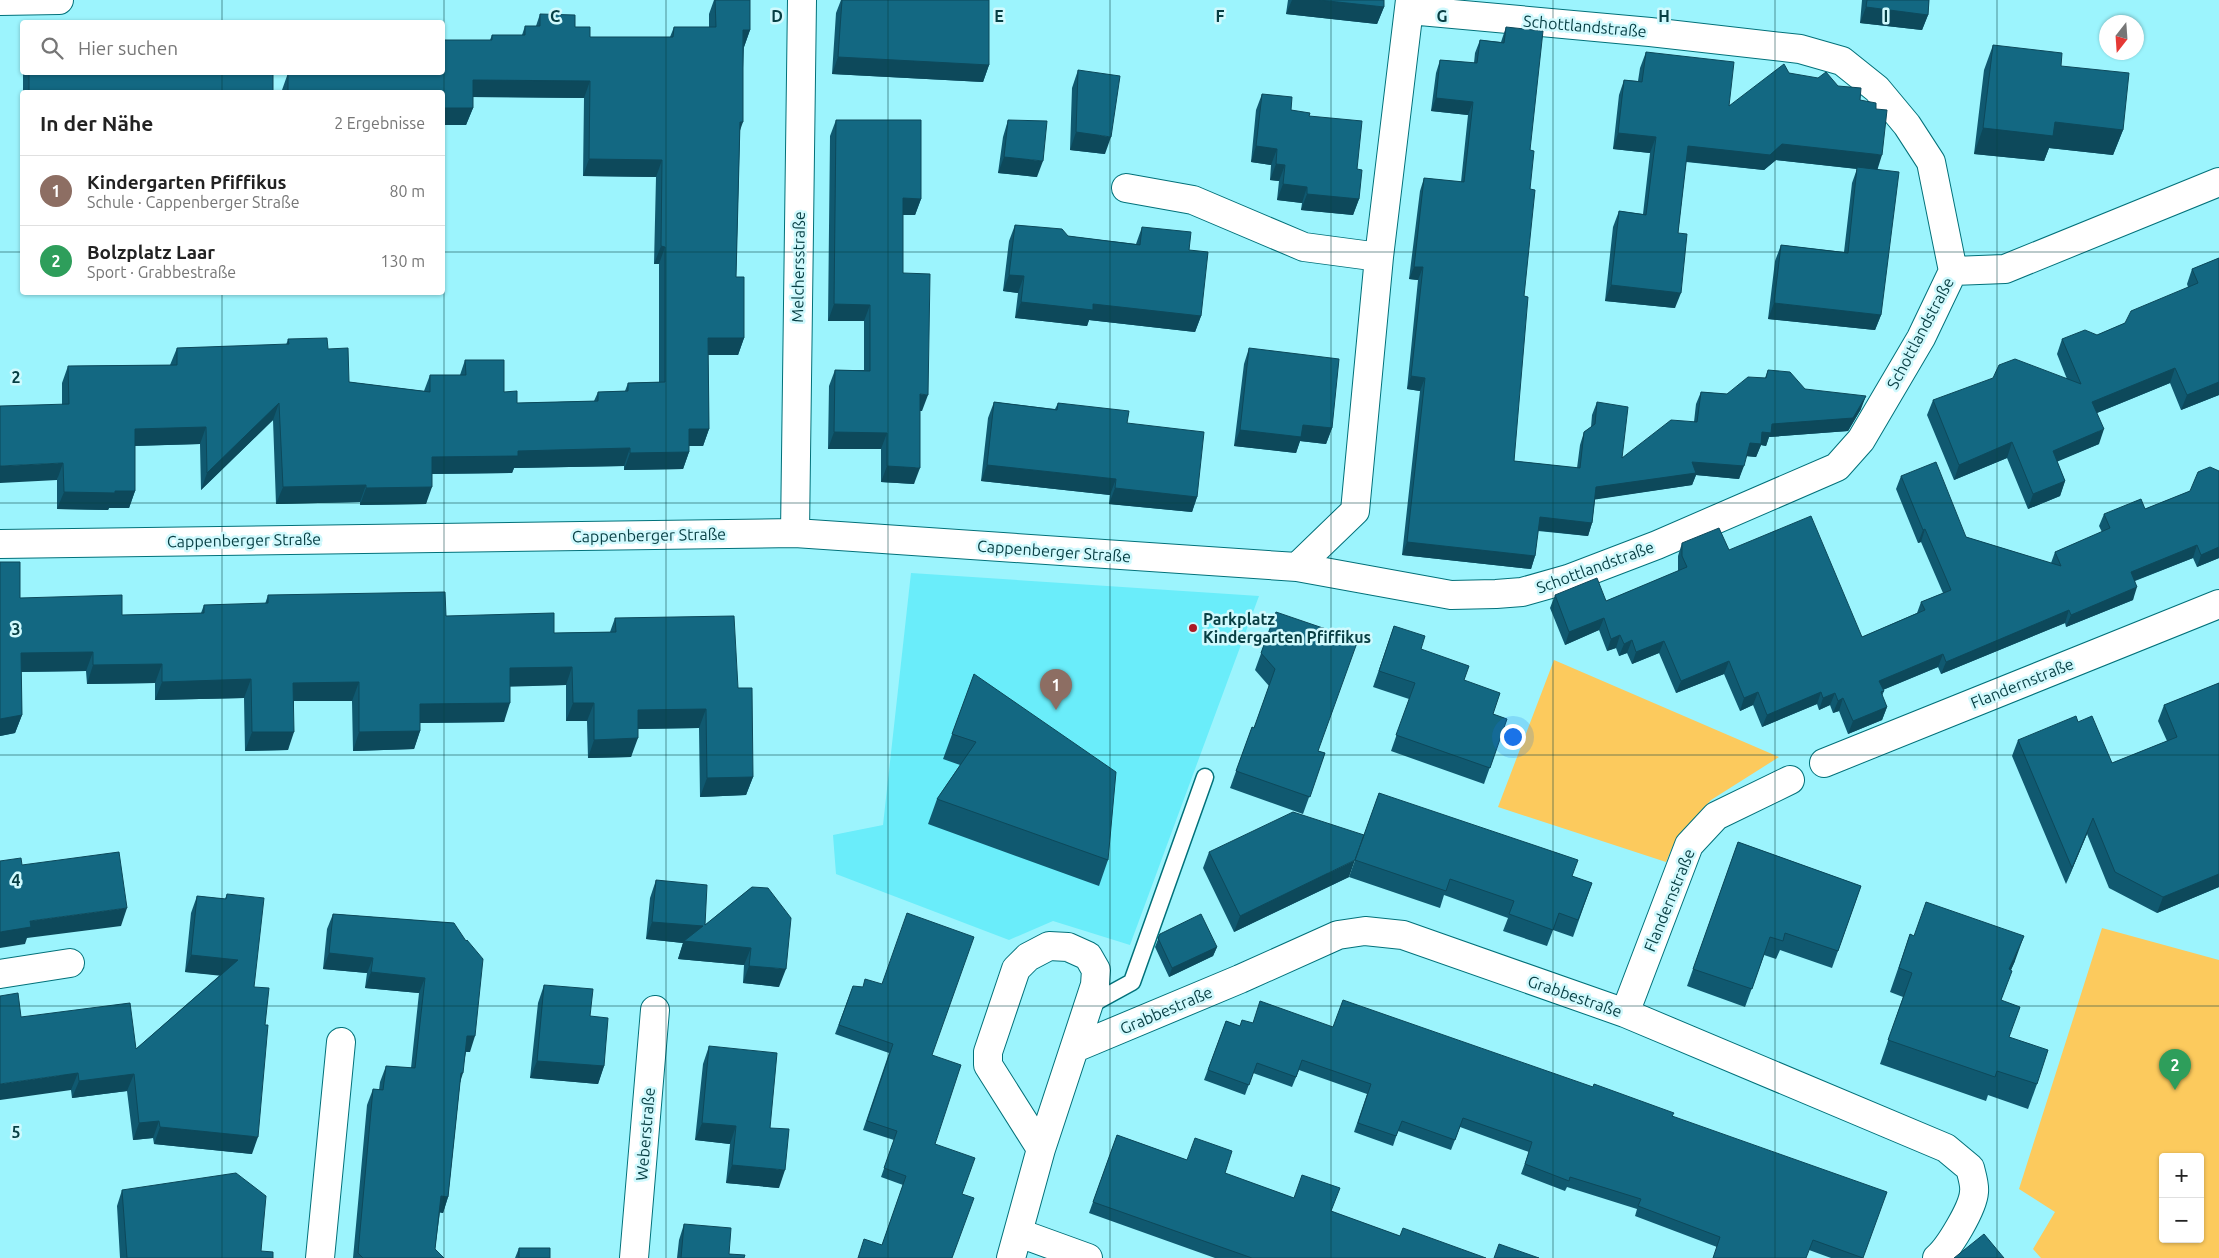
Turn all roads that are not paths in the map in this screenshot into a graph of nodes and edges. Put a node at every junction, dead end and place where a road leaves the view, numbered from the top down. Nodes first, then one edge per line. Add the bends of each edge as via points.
1 (59, 0) edge
2 (802, 0) edge
3 (0, 1) edge
4 (1410, 5) edge
5 (2219, 182) edge
6 (1126, 188) dead end
7 (1379, 257) junction
8 (1953, 271) junction
9 (795, 533) junction
10 (0, 544) edge
11 (1297, 567) junction
12 (2219, 604) edge
13 (1824, 763) dead end
14 (1205, 777) dead end
15 (1790, 780) dead end
16 (70, 964) dead end
17 (0, 974) edge
18 (1090, 1005) junction
19 (655, 1010) dead end
20 (1625, 1013) junction
21 (341, 1042) dead end
22 (1075, 1048) junction
23 (1041, 1149) junction
24 (1015, 1245) edge
25 (320, 1258) edge
26 (634, 1258) edge
27 (1088, 1258) edge
28 (1937, 1258) edge

1 - 3 street
2 - 9 street, Melchersstraße
4 - 7 street, Schottlandstraße
4 - 8 street, Schottlandstraße via 1800,49 1842,61 1877,89 1907,125 1931,162
5 - 8 street, Schottlandstraße via 2005,269
6 - 7 street via 1193,200 1304,247
7 - 11 street, Schottlandstraße via 1355,511
8 - 11 street, Schottlandstraße via 1920,338 1861,440 1837,467 1657,545 1568,579 1522,592 1451,595
9 - 10 street, Cappenberger Straße
9 - 11 street, Cappenberger Straße
12 - 13 street, Flandernstraße
14 - 18 lane via 1132,982
15 - 20 street, Flandernstraße via 1716,816 1689,845
16 - 17 street
18 - 22 street
18 - 23 street via 1096,970 1088,956 1068,947 1049,946 1028,957 1016,969 988,1052 988,1065
19 - 26 street, Weberstraße
20 - 22 street, Grabbestraße via 1403,935 1365,931 1338,935
20 - 28 street, Grabbestraße via 1946,1148 1970,1168 1974,1193 1959,1228
21 - 25 street
22 - 23 street
23 - 24 street
24 - 27 street

